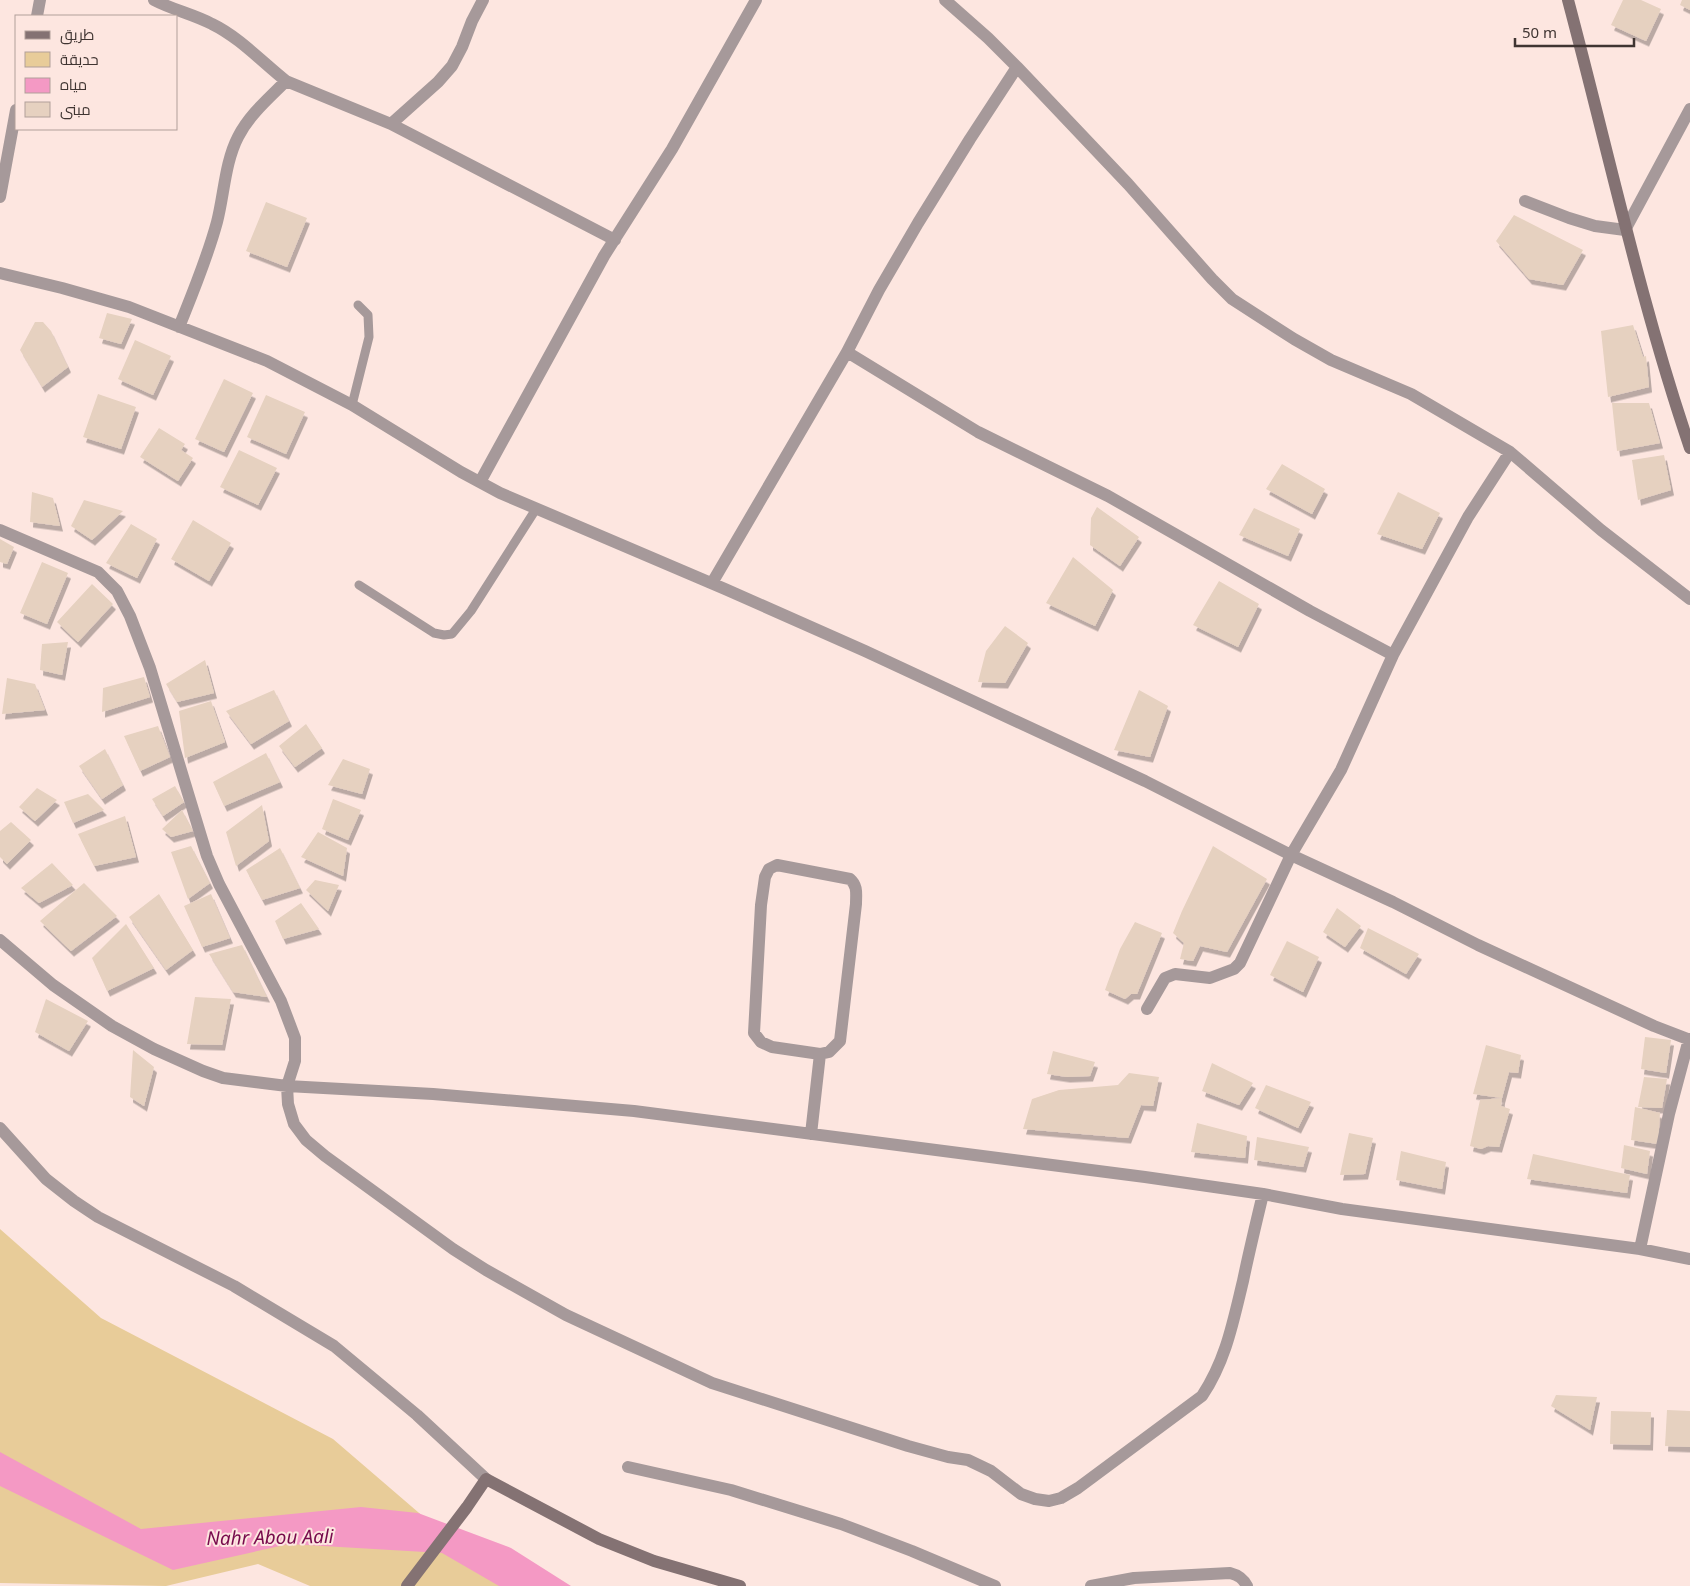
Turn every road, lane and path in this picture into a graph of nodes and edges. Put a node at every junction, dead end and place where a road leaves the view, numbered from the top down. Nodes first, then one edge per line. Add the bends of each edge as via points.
1 (40, 0) edge
2 (154, 0) edge
3 (483, 0) edge
4 (756, 0) edge
5 (945, 0) edge
6 (1568, 0) edge
7 (36, 15) edge
8 (1017, 67) junction
9 (286, 81) junction
10 (1690, 110) edge
11 (15, 115) edge
12 (391, 124) junction
13 (0, 197) edge
14 (1524, 201) dead end
15 (1625, 230) junction
16 (615, 240) junction
17 (0, 273) edge
18 (358, 305) dead end
19 (179, 327) junction
20 (847, 352) junction
21 (352, 405) junction
22 (1690, 448) edge
23 (1510, 452) junction
24 (480, 482) junction
25 (536, 508) junction
26 (0, 530) edge
27 (712, 583) junction
28 (359, 585) dead end
29 (1690, 599) edge
30 (1393, 655) junction
31 (1291, 855) junction
32 (0, 940) edge
33 (1147, 1009) dead end
34 (1690, 1040) edge
35 (820, 1054) junction
36 (287, 1086) junction
37 (0, 1128) edge
38 (811, 1134) junction
39 (1263, 1194) junction
40 (1640, 1250) junction
41 (1690, 1259) edge
42 (628, 1467) dead end
43 (486, 1479) junction
44 (407, 1586) edge
45 (740, 1586) edge
46 (995, 1586) edge
47 (1091, 1586) edge
48 (1247, 1586) edge

1 - 7 street
2 - 9 street via 213,24 235,38
3 - 12 street via 452,66
4 - 16 street via 672,150
5 - 8 street
6 - 15 street
8 - 20 street via 918,223
8 - 23 street via 1232,299 1331,360 1411,394
9 - 12 street
9 - 19 street via 246,123 237,138 206,262
10 - 15 street
11 - 13 street
12 - 16 street
14 - 15 street via 1595,226
15 - 22 street via 1667,382
16 - 24 street
17 - 19 street via 129,307
18 - 21 lane via 368,315 368,337
19 - 21 street via 267,361
20 - 27 street
20 - 30 street via 978,432 1108,496
21 - 24 street
23 - 29 street via 1601,530
23 - 30 street via 1468,517
24 - 25 street
25 - 27 street
25 - 28 lane via 471,611 452,634 434,633
26 - 36 street via 98,572 117,591 130,616 150,668 207,856 218,884 281,1001 295,1038 295,1061
27 - 31 street via 1145,781
30 - 31 street via 1342,770
31 - 33 street via 1234,969 1210,978 1174,974 1166,978
31 - 34 street via 1509,960
32 - 36 street via 53,985 112,1026 154,1049 223,1078
34 - 40 street via 1669,1114
35 - 35 street via 772,1047 761,1042 754,1033 761,905 765,877 769,869 777,865 850,879 857,891 840,1041 829,1052
35 - 38 street
36 - 38 street via 634,1111
36 - 39 street via 294,1124 312,1146 453,1249 566,1315 712,1383 908,1446 968,1460 991,1471 1022,1494 1048,1501 1078,1488 1202,1396 1214,1378 1225,1348
37 - 43 street via 46,1179 98,1217 234,1286 334,1346 418,1415
38 - 39 street
39 - 40 street via 1342,1209
40 - 41 street
42 - 46 street via 731,1490 841,1524
43 - 44 street
43 - 45 street via 599,1539 654,1561
47 - 48 street via 1134,1578 1230,1573 1238,1575

